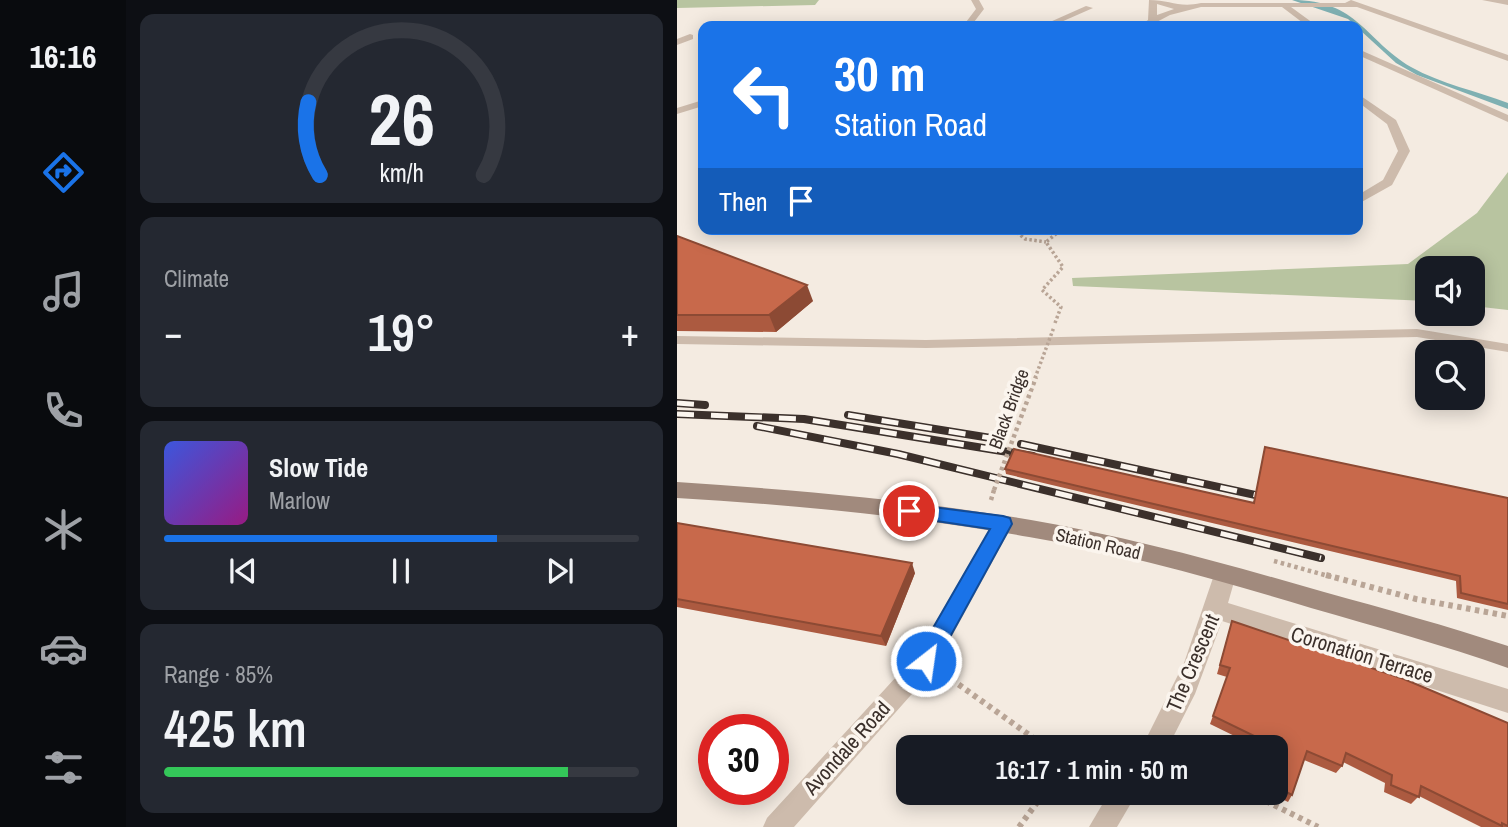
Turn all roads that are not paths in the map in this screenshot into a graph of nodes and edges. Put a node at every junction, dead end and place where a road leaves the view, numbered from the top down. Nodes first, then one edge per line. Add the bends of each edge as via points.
1 (975, 0) edge
2 (1153, 0) edge
3 (1344, 0) edge
4 (1486, 0) edge
5 (1356, 3) edge
6 (1508, 3) edge
7 (1283, 7) junction
8 (1089, 8) dead end
9 (1181, 9) junction
10 (971, 21) edge
11 (1057, 21) edge
12 (1152, 21) joint
13 (1305, 21) edge
14 (690, 37) dead end
15 (677, 43) edge
16 (1363, 54) edge
17 (1508, 58) edge
18 (1363, 101) edge
19 (698, 105) edge
20 (677, 111) edge
21 (1508, 119) edge
22 (1363, 197) edge
23 (677, 340) edge
24 (1508, 348) edge
25 (677, 490) edge
26 (1003, 524) junction
27 (1225, 575) junction
28 (1215, 610) junction
29 (1508, 657) edge
30 (1508, 701) edge
31 (1161, 735) edge
32 (1116, 805) edge
33 (776, 827) edge
34 (1102, 827) edge

1 - 10 street via 980,9
2 - 9 street
2 - 12 street
3 - 5 street
4 - 6 street
5 - 7 street
5 - 17 street
7 - 9 street via 1201,5
7 - 13 street
8 - 11 street
9 - 12 street
14 - 15 street
16 - 21 street
18 - 22 street via 1392,122 1404,151 1388,182
19 - 20 street
23 - 24 lane via 926,344 1417,333
25 - 26 street, Station Road via 813,498
26 - 27 street, Station Road via 1085,539
26 - 33 street, Avondale Road via 926,661
27 - 28 street, The Crescent
27 - 29 street, Station Road
28 - 30 street, Coronation Terrace
28 - 31 street, The Crescent via 1202,651
32 - 34 street

